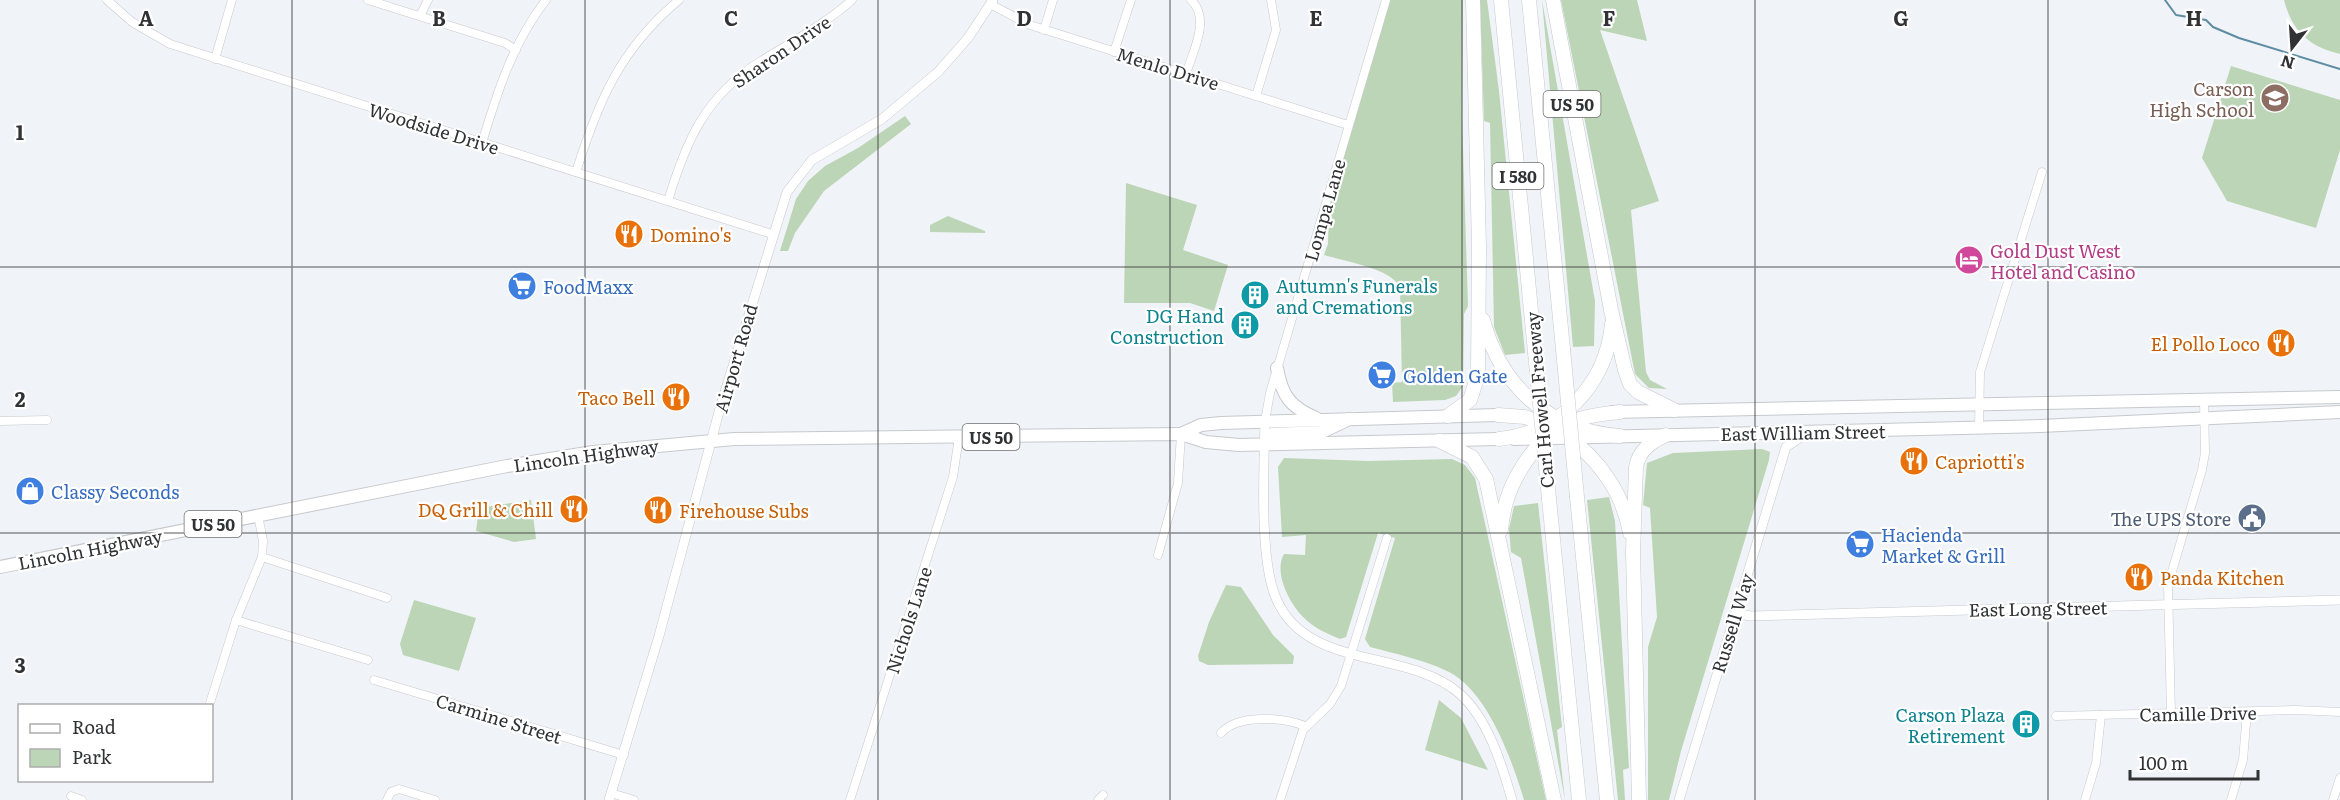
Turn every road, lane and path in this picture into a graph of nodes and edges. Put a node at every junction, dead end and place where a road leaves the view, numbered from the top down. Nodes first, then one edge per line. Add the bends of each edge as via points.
1 (108, 0) edge
2 (232, 0) edge
3 (368, 0) edge
4 (428, 0) edge
5 (546, 0) edge
6 (679, 0) edge
7 (852, 0) edge
8 (1053, 0) edge
9 (1131, 0) edge
10 (1191, 0) edge
11 (1271, 0) edge
12 (1386, 0) edge
13 (1473, 0) edge
14 (1501, 0) edge
15 (1529, 0) edge
16 (1553, 0) edge
17 (992, 2) edge
18 (420, 16) junction
19 (1044, 30) junction
20 (516, 50) junction
21 (1114, 52) junction
22 (215, 59) junction
23 (1186, 74) junction
24 (1256, 96) junction
25 (1348, 125) junction
26 (482, 143) junction
27 (576, 172) junction
28 (2042, 172) dead end
29 (668, 201) junction
30 (772, 234) junction
31 (1479, 304) junction
32 (1611, 310) junction
33 (1277, 368) junction
34 (2340, 397) edge
35 (2204, 400) junction
36 (1978, 405) junction
37 (1674, 411) junction
38 (1620, 412) joint
39 (2340, 412) edge
40 (1498, 415) joint
41 (1448, 416) junction
42 (2205, 417) junction
43 (1320, 419) junction
44 (1350, 419) junction
45 (47, 420) dead end
46 (0, 421) edge
47 (1265, 421) junction
48 (1557, 425) junction
49 (1979, 427) junction
50 (1812, 431) junction
51 (1767, 433) junction
52 (1181, 434) junction
53 (1666, 435) junction
54 (1620, 436) joint
55 (959, 437) junction
56 (1499, 440) joint
57 (712, 441) junction
58 (1440, 441) junction
59 (1265, 445) junction
60 (1786, 447) junction
61 (258, 515) junction
62 (1387, 538) dead end
63 (1633, 552) junction
64 (1158, 555) dead end
65 (261, 557) junction
66 (1504, 559) junction
67 (0, 567) edge
68 (387, 598) dead end
69 (2340, 600) edge
70 (2169, 605) junction
71 (1736, 613) junction
72 (236, 621) junction
73 (1352, 653) junction
74 (368, 660) dead end
75 (374, 680) dead end
76 (209, 704) edge
77 (2247, 712) junction
78 (2340, 712) edge
79 (2171, 714) junction
80 (2101, 715) junction
81 (2056, 716) dead end
82 (1305, 726) junction
83 (1221, 733) dead end
84 (624, 755) junction
85 (2340, 778) edge
86 (71, 796) dead end
87 (389, 796) edge
88 (610, 797) edge
89 (82, 800) edge
90 (435, 800) edge
91 (634, 800) edge
92 (850, 800) edge
93 (1280, 800) edge
94 (1512, 800) edge
95 (1554, 800) edge
96 (1579, 800) edge
97 (1607, 800) edge
98 (1639, 800) edge
99 (1679, 800) edge
100 (2085, 800) edge
101 (2231, 800) edge
102 (2333, 800) edge

1 - 22 street, Woodside Drive via 132,22 170,44
2 - 22 street
3 - 18 street
4 - 18 street
5 - 20 street
6 - 27 street via 642,36 621,64 597,109
7 - 29 street, Sharon Drive via 803,37 753,66 716,99 687,144
8 - 19 street
9 - 21 street
10 - 23 street via 1201,21
11 - 24 street via 1276,30
12 - 25 street, Lompa Lane
13 - 31 highway
14 - 96 highway, Carl Howell Freeway / I 580, bridge
15 - 97 highway, Carl Howell Freeway / I 580, bridge
16 - 32 highway, US 50
17 - 19 street, Menlo Drive via 1018,20
17 - 30 street, Airport Road via 938,72 882,119 807,165 787,192
18 - 20 street via 506,43
19 - 21 street, Menlo Drive
20 - 26 street via 504,74
21 - 23 street, Menlo Drive
22 - 26 street, Woodside Drive
23 - 24 street, Menlo Drive
24 - 25 street, Menlo Drive
25 - 33 street, Lompa Lane
26 - 27 street, Woodside Drive
27 - 29 street, Woodside Drive
28 - 36 street via 1980,372
29 - 30 street, Woodside Drive
30 - 57 street, Airport Road
31 - 41 highway via 1477,386 1470,400
31 - 48 highway via 1503,370 1521,393
32 - 37 highway via 1630,384 1645,398
32 - 48 highway, US 50 via 1611,334 1601,367
33 - 43 main road via 1289,403
33 - 47 street, Lompa Lane
34 - 35 main road, East William Street
35 - 36 main road, East William Street
35 - 42 street
36 - 37 main road, East William Street
36 - 49 street
37 - 38 main road, East William Street
38 - 48 highway
39 - 42 main road, East William Street
40 - 41 main road
40 - 48 highway
41 - 44 main road, US 50
42 - 49 main road, East William Street
42 - 70 street via 2202,470 2170,574
43 - 44 main road, US 50
43 - 47 main road, US 50
44 - 59 main road via 1322,432 1272,434
45 - 46 street
47 - 52 main road, Lincoln Highway / US 50 via 1205,424
47 - 59 street
48 - 54 highway
48 - 56 highway, US 50
48 - 63 highway via 1596,463 1616,491
48 - 66 highway via 1521,469 1509,493 1501,533
49 - 50 main road, East William Street
50 - 51 main road, East William Street
50 - 60 street
51 - 53 main road, East William Street
51 - 60 street via 1779,438
52 - 55 main road, Lincoln Highway / US 50
52 - 59 main road, Lincoln Highway / US 50 via 1221,444
52 - 64 street via 1178,486
53 - 54 main road, East William Street
53 - 63 highway via 1646,447 1637,463
55 - 57 main road, Lincoln Highway / US 50
55 - 92 street, Nichols Lane via 953,477
56 - 58 main road, US 50
57 - 61 main road, Lincoln Highway / US 50 via 562,456
57 - 84 street, Airport Road
58 - 59 main road, US 50
58 - 66 highway via 1468,454 1482,469
59 - 73 street via 1267,562 1275,597 1301,632
60 - 71 street, Russell Way
61 - 65 street via 263,541
61 - 67 main road, Lincoln Highway / US 50
62 - 73 street
63 - 98 highway
65 - 68 street
65 - 72 street
66 - 95 highway
69 - 70 street, East Long Street
70 - 71 street, East Long Street
70 - 79 street
71 - 99 street, Russell Way
72 - 74 street
72 - 76 street
73 - 82 street via 1336,696
73 - 94 street via 1430,676 1460,694 1482,724
75 - 84 street, Carmine Street
77 - 78 street, Camille Drive
77 - 79 street, Camille Drive
77 - 101 street via 2243,760
79 - 80 street, Camille Drive
80 - 81 street, Camille Drive
80 - 100 street via 2096,763
82 - 83 street via 1282,721 1242,722 1231,724
82 - 93 street
84 - 88 street, Airport Road
85 - 102 street
86 - 89 street
87 - 90 street via 403,789
88 - 91 street

